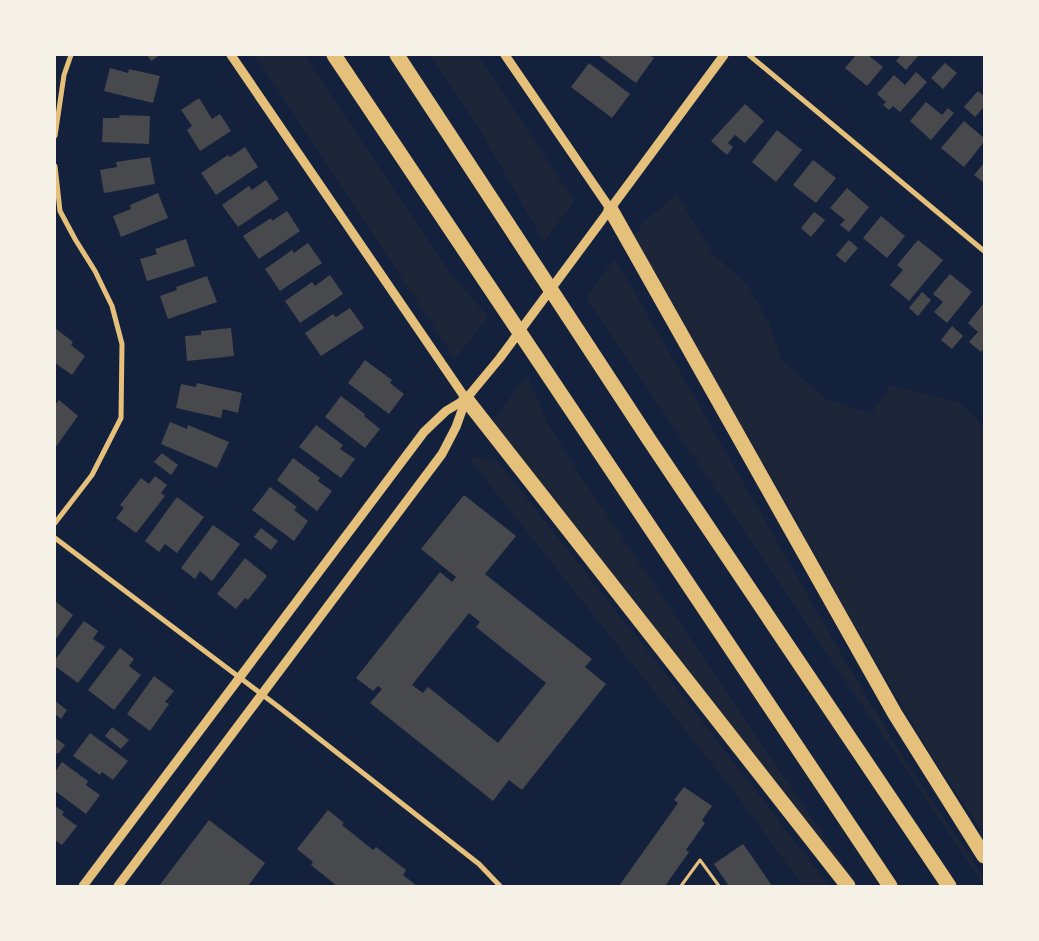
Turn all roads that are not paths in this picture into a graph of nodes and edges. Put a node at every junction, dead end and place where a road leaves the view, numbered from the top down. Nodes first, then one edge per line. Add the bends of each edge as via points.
1 (71, 55) edge
2 (231, 55) edge
3 (334, 55) edge
4 (397, 55) edge
5 (505, 55) edge
6 (724, 55) edge
7 (749, 55) edge
8 (55, 136) edge
9 (55, 166) edge
10 (610, 210) junction
11 (984, 251) edge
12 (466, 399) junction
13 (55, 523) edge
14 (55, 538) edge
15 (239, 680) junction
16 (262, 695) junction
17 (984, 856) edge
18 (83, 886) edge
19 (118, 886) edge
20 (500, 886) edge
21 (848, 886) edge
22 (890, 886) edge
23 (949, 886) edge

1 - 8 street via 64,75
2 - 12 street
3 - 22 highway
4 - 23 highway via 650,441
5 - 10 street
6 - 10 street
7 - 11 street
9 - 13 street via 60,210 112,306 122,344 121,418 92,475
10 - 12 street
10 - 17 highway via 894,714
12 - 15 street via 446,411 424,432
12 - 16 street via 442,454
12 - 21 highway
14 - 15 street
15 - 16 street
15 - 18 street
16 - 19 street
16 - 20 street via 479,864

